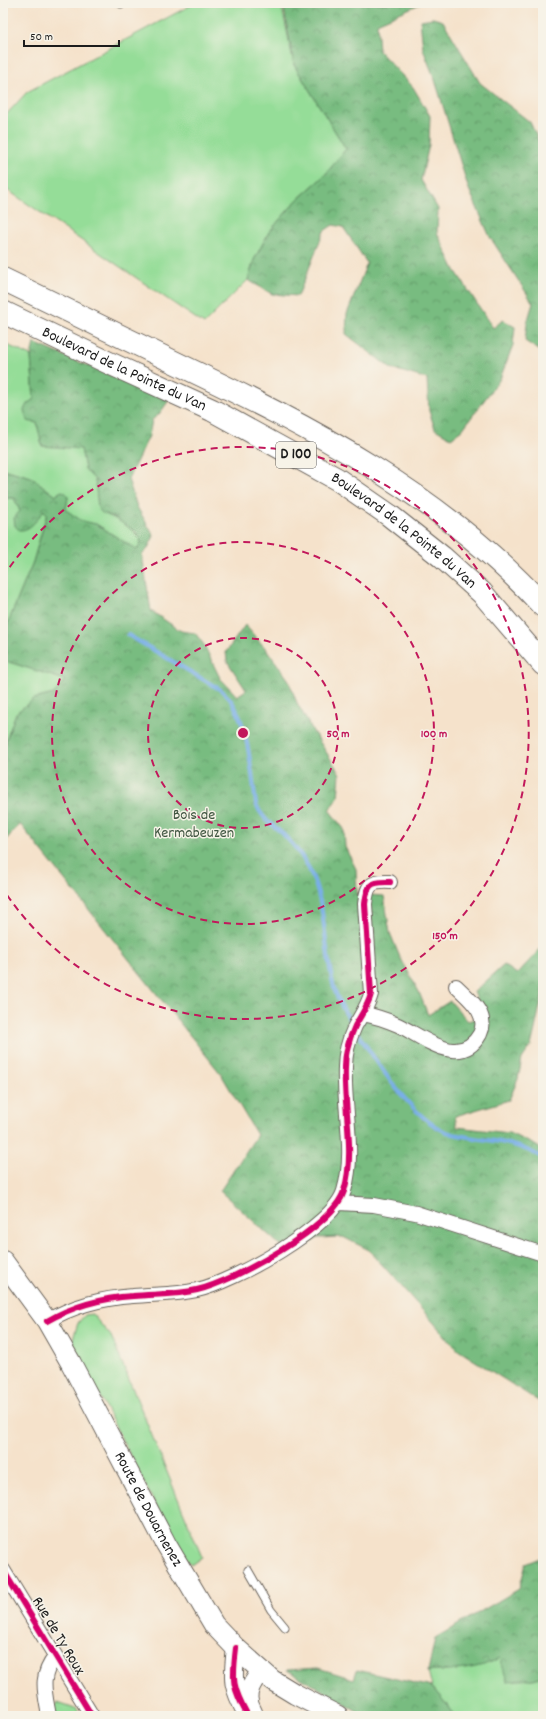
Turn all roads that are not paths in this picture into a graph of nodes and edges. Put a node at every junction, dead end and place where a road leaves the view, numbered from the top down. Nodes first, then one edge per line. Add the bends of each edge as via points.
1 (3, 279) edge
2 (3, 312) edge
3 (543, 606) edge
4 (543, 664) edge
5 (390, 882) dead end
6 (456, 986) dead end
7 (357, 1023) junction
8 (339, 1203) junction
9 (543, 1254) edge
10 (3, 1261) edge
11 (47, 1321) junction
12 (3, 1570) edge
13 (248, 1570) dead end
14 (285, 1627) dead end
15 (236, 1648) junction
16 (55, 1657) junction
17 (261, 1671) junction
18 (48, 1716) edge
19 (92, 1716) edge
20 (248, 1716) edge
21 (256, 1716) edge
22 (338, 1716) edge

1 - 3 highway, Boulevard de la Pointe du Van / D 100 via 263,405 397,481 490,553
2 - 4 highway, Boulevard de la Pointe du Van / D 100 via 212,410 337,479 389,515 442,557 482,593
5 - 7 street via 373,883 367,889 365,904 371,985 369,1001
6 - 7 street via 479,1010 483,1020 483,1028 474,1042 463,1049 450,1051 398,1025
7 - 8 street via 348,1044 345,1067 348,1155 346,1179
8 - 9 street via 416,1213
8 - 11 street via 330,1214 291,1243 222,1282 184,1292 101,1300 73,1308
10 - 11 main road, Route de Douarnenez
11 - 15 main road, Route de Douarnenez via 88,1392 181,1570 214,1625
12 - 16 street, Rue de Ty Roux
13 - 14 lane via 271,1610
15 - 17 main road, Route de Douarnenez
15 - 20 street via 233,1682
16 - 18 street, Rue de Ty Roux via 48,1665 44,1679
16 - 19 street, Rue de Ty Roux
17 - 21 street via 248,1691 247,1698
17 - 22 main road, Route de Douarnenez via 272,1680

